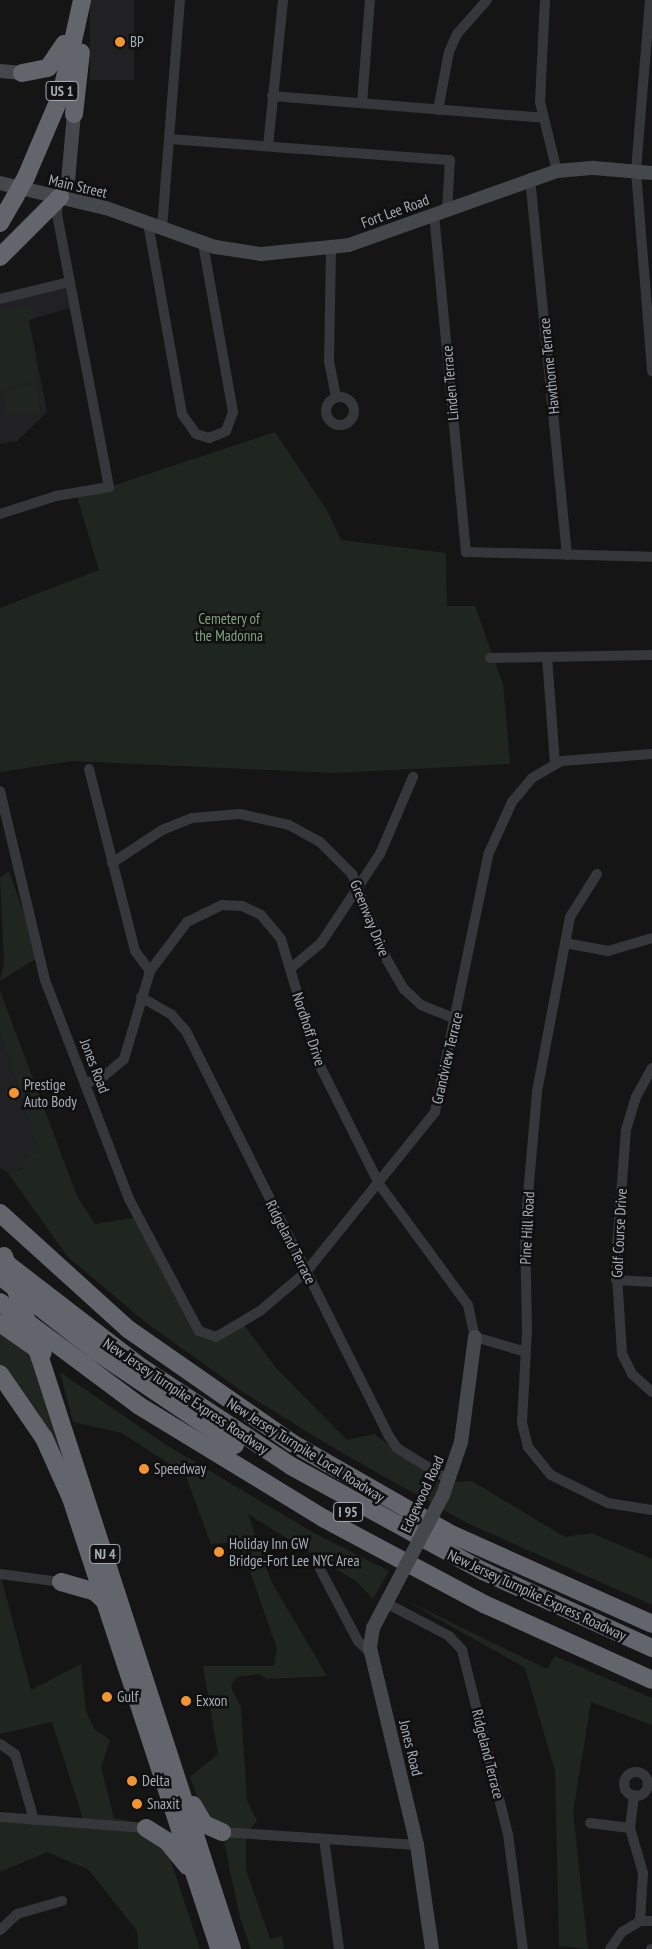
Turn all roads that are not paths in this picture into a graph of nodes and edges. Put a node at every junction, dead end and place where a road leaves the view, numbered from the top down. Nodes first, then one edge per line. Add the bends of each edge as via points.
1 (72, 0) edge
2 (82, 0) edge
3 (180, 0) edge
4 (282, 0) edge
5 (370, 0) edge
6 (487, 0) edge
7 (545, 0) edge
8 (650, 0) edge
9 (64, 44) junction
10 (0, 71) edge
11 (22, 72) joint
12 (272, 96) junction
13 (362, 103) junction
14 (438, 110) junction
15 (74, 114) joint
16 (543, 118) junction
17 (169, 139) junction
18 (268, 146) junction
19 (557, 171) junction
20 (636, 171) junction
21 (652, 173) edge
22 (21, 176) junction
23 (530, 178) junction
24 (5, 195) edge
25 (60, 197) junction
26 (440, 212) junction
27 (0, 223) edge
28 (148, 223) junction
29 (162, 228) junction
30 (203, 243) junction
31 (331, 249) junction
32 (0, 257) edge
33 (70, 282) junction
34 (648, 285) edge
35 (0, 300) edge
36 (652, 371) edge
37 (336, 397) dead end
38 (0, 514) edge
39 (567, 555) junction
40 (652, 557) edge
41 (652, 655) edge
42 (547, 656) junction
43 (490, 658) dead end
44 (652, 754) edge
45 (554, 764) junction
46 (89, 769) dead end
47 (413, 777) dead end
48 (0, 791) edge
49 (112, 863) junction
50 (597, 874) dead end
51 (359, 885) junction
52 (652, 938) edge
53 (565, 943) junction
54 (290, 968) junction
55 (150, 971) junction
56 (141, 997) junction
57 (456, 1019) junction
58 (652, 1068) edge
59 (85, 1084) junction
60 (379, 1184) junction
61 (0, 1213) edge
62 (1, 1253) edge
63 (306, 1272) junction
64 (0, 1276) edge
65 (616, 1280) junction
66 (652, 1282) edge
67 (0, 1302) edge
68 (0, 1323) edge
69 (205, 1335) joint
70 (474, 1337) junction
71 (526, 1352) junction
72 (0, 1374) edge
73 (652, 1392) edge
74 (138, 1405) junction
75 (449, 1480) junction
76 (652, 1510) edge
77 (92, 1556) junction
78 (320, 1569) dead end
79 (0, 1574) edge
80 (61, 1582) junction
81 (386, 1603) junction
82 (108, 1604) junction
83 (652, 1624) edge
84 (652, 1648) edge
85 (371, 1654) junction
86 (652, 1661) edge
87 (652, 1680) edge
88 (0, 1744) edge
89 (171, 1759) junction
90 (634, 1795) dead end
91 (170, 1796) junction
92 (0, 1817) edge
93 (34, 1820) junction
94 (590, 1823) dead end
95 (146, 1828) junction
96 (630, 1828) junction
97 (222, 1832) junction
98 (324, 1839) junction
99 (417, 1844) junction
100 (209, 1899) junction
101 (62, 1901) dead end
102 (640, 1921) junction
103 (652, 1921) edge
104 (0, 1930) edge
105 (219, 1949) edge
106 (232, 1949) edge
107 (339, 1949) edge
108 (432, 1949) edge
109 (523, 1949) edge
110 (610, 1949) edge

1 - 9 highway, US 1
2 - 15 highway
2 - 22 highway, US 1 via 61,95
3 - 17 street
4 - 12 street
5 - 13 street
6 - 14 street via 457,34 449,52
7 - 16 street via 539,85
8 - 20 street
9 - 11 highway via 48,68
9 - 22 highway, US 1 via 44,114
10 - 11 main road
12 - 13 street
12 - 18 street
13 - 14 street
14 - 16 street
15 - 25 main road via 68,181
16 - 19 street
17 - 18 street
17 - 29 street
18 - 26 street, Linden Terrace via 450,160
19 - 20 main road, Fort Lee Road
19 - 23 main road, Fort Lee Road
20 - 21 main road, Fort Lee Road
20 - 34 street
22 - 24 highway, US 1
23 - 26 main road, Fort Lee Road
23 - 39 street, Hawthorne Terrace
24 - 25 main road, Main Street
24 - 27 highway, US 1
25 - 28 main road, Main Street
25 - 32 highway
25 - 33 street via 56,214
26 - 31 main road, Fort Lee Road
26 - 39 street, Linden Terrace via 466,552
28 - 29 main road, Fort Lee Road
28 - 30 street via 182,414 196,434 214,438 226,431 233,412
29 - 30 main road, Fort Lee Road
30 - 31 main road, Fort Lee Road via 261,254
31 - 37 street via 329,361
33 - 35 street
33 - 38 street via 109,487 56,496
34 - 36 street
39 - 40 street
41 - 42 street
42 - 43 street
42 - 45 street
44 - 45 street via 576,757
45 - 57 street, Grandview Terrace via 523,788 496,834
46 - 49 street
47 - 51 street via 386,842
48 - 59 street, Jones Road via 45,980
49 - 51 street, Greenway Drive via 177,823 240,814 274,820 304,832 332,852
49 - 55 street via 135,951
50 - 53 street, Pine Hill Road via 576,902
51 - 54 street via 321,943
51 - 57 street, Greenway Drive via 386,960 404,989 421,1005
52 - 53 street via 608,951
53 - 71 street, Pine Hill Road via 538,1092 525,1228
54 - 55 street, Nordhoff Drive via 269,922 252,910 232,904 195,915
54 - 60 street, Nordhoff Drive via 318,1062
55 - 56 street, Nordhoff Drive
56 - 59 street, Nordhoff Drive via 124,1059 104,1076
56 - 63 street, Ridgeland Terrace via 171,1014 186,1031
57 - 60 street, Grandview Terrace via 435,1112
58 - 65 street, Golf Course Drive via 636,1097 626,1130
59 - 69 street, Jones Road via 129,1199
60 - 63 street, Grandview Terrace
60 - 70 street, Nordhoff Drive via 468,1305
61 - 83 highway, New Jersey Turnpike Local Roadway / I 95 via 128,1329 284,1438 451,1534
62 - 84 highway, New Jersey Turnpike Express Roadway / I 95 via 133,1362 291,1466 461,1560
62 - 89 highway, NJ 4, bridge via 40,1358
63 - 69 street, Grandview Terrace via 234,1328 216,1337
63 - 75 street, Ridgeland Terrace via 397,1448
64 - 86 highway, New Jersey Turnpike Express Roadway / I 95 via 123,1371 310,1490 472,1579
65 - 66 street
65 - 73 street, Golf Course Drive via 622,1354 632,1374
67 - 74 highway, I 95
68 - 74 highway via 90,1384
70 - 71 street
70 - 75 main road, Edgewood Road via 464,1427
71 - 76 street, Pine Hill Road via 522,1423 534,1457 551,1475 582,1493 608,1503
72 - 77 highway, NJ 4 via 51,1452
74 - 87 highway, I 95 via 261,1482 421,1572
75 - 81 main road, Edgewood Road, bridge
77 - 80 highway via 84,1576
77 - 82 highway, NJ 4
78 - 85 street, Jones Road via 358,1640
79 - 80 street
80 - 82 highway via 95,1592
81 - 85 main road, Edgewood Road via 372,1632
81 - 109 street, Ridgeland Terrace via 449,1636 462,1650 508,1834
82 - 91 highway, NJ 4
85 - 99 main road, Jones Road
88 - 93 street via 15,1754
89 - 97 highway via 201,1821
89 - 100 highway, NJ 4
90 - 96 street
91 - 95 highway via 162,1820
91 - 100 highway, NJ 4
92 - 93 street
93 - 95 street
94 - 96 street
95 - 100 highway via 176,1850
96 - 102 street via 643,1873
97 - 98 street
97 - 100 highway via 207,1846
98 - 99 street
98 - 107 street
99 - 108 main road, Jones Road
100 - 105 highway, NJ 4
100 - 106 highway, NJ 4
101 - 104 street via 17,1914
102 - 103 street
102 - 110 street via 622,1932

